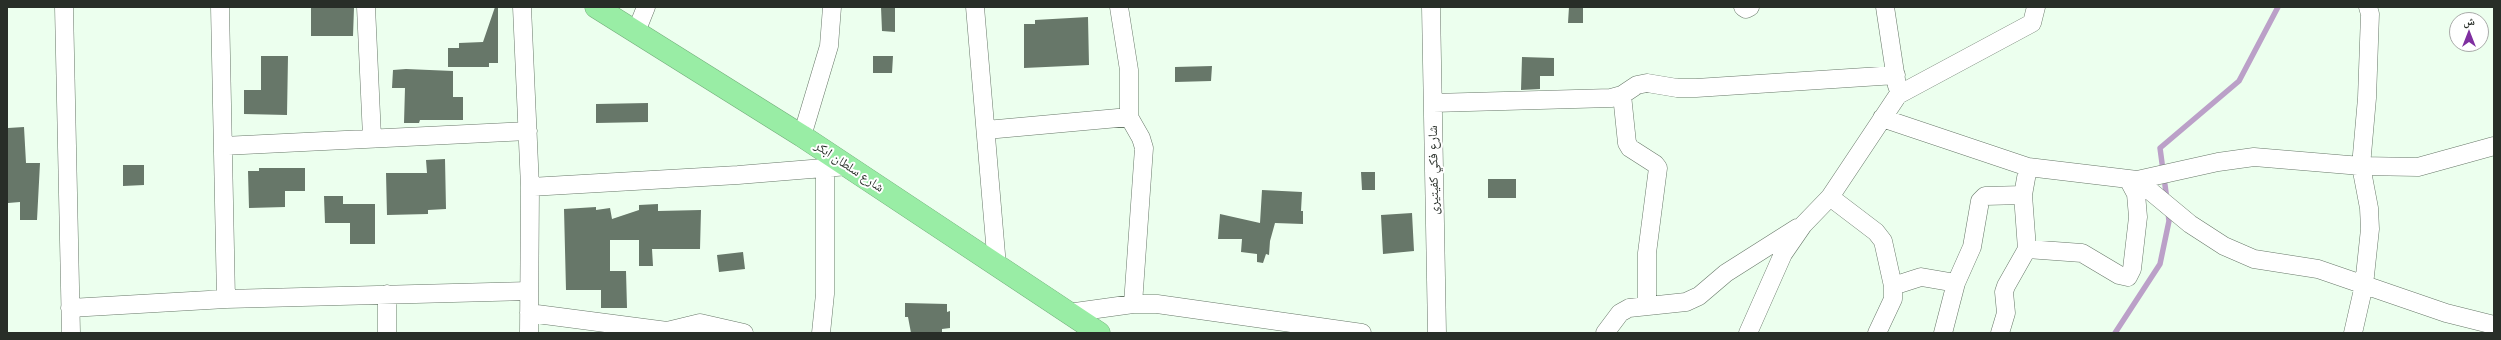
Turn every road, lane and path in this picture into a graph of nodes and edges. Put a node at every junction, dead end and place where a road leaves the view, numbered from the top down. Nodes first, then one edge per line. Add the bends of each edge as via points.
1 (64, 7) edge
2 (220, 7) edge
3 (366, 7) edge
4 (522, 7) edge
5 (596, 7) edge
6 (646, 7) edge
7 (832, 7) edge
8 (975, 7) edge
9 (1119, 7) edge
10 (1431, 7) edge
11 (1743, 7) edge
12 (1750, 7) edge
13 (1885, 7) edge
14 (2036, 7) edge
15 (2368, 7) edge
16 (636, 32) junction
17 (1896, 75) junction
18 (1622, 95) junction
19 (1898, 95) junction
20 (1433, 103) junction
21 (1129, 117) junction
22 (1882, 118) junction
23 (986, 130) junction
24 (528, 131) junction
25 (802, 136) junction
26 (372, 137) junction
27 (223, 146) junction
28 (2494, 146) edge
29 (848, 166) junction
30 (2361, 166) junction
31 (2028, 167) junction
32 (825, 168) junction
33 (2132, 180) junction
34 (530, 187) junction
35 (2023, 195) junction
36 (1830, 197) junction
37 (1802, 225) junction
38 (2027, 249) junction
39 (997, 266) junction
40 (1956, 283) junction
41 (2364, 285) junction
42 (1893, 286) junction
43 (529, 291) junction
44 (387, 294) junction
45 (226, 299) junction
46 (1133, 304) junction
47 (1646, 306) junction
48 (70, 308) junction
49 (529, 312) junction
50 (1068, 312) junction
51 (2494, 325) edge
52 (667, 332) edge
53 (71, 333) edge
54 (387, 333) edge
55 (529, 333) edge
56 (744, 333) edge
57 (821, 333) edge
58 (1099, 333) edge
59 (1362, 333) edge
60 (1437, 333) edge
61 (1605, 333) edge
62 (1748, 333) edge
63 (1877, 333) edge
64 (1943, 333) edge
65 (2000, 333) edge
66 (2354, 333) edge

1 - 48 street
2 - 27 street
3 - 26 street
4 - 24 street
5 - 16 highway, شارع سلطان ابكر
6 - 16 street
7 - 25 street via 829,46
8 - 23 street
9 - 21 street via 1129,70
10 - 20 street, شارع فكي كفيتيرى
11 - 12 street
13 - 17 street
14 - 19 street via 2032,23
15 - 30 street via 2370,14 2367,98
16 - 25 highway, شارع سلطان ابكر
17 - 18 street via 1696,88 1647,84 1637,85
17 - 19 street
18 - 20 street via 1611,98
18 - 47 street via 1627,143 1630,148 1658,168 1646,253
19 - 22 street
20 - 60 street, شارع فكي كفيتيرى
21 - 23 street
21 - 46 street via 1141,138 1144,157
22 - 31 street
22 - 36 street
23 - 39 street
24 - 26 street
24 - 34 street
25 - 29 highway, شارع سلطان ابكر
26 - 27 street
27 - 45 street
28 - 30 street via 2418,167
29 - 32 street
29 - 39 highway, شارع سلطان ابكر
30 - 33 street via 2254,158 2218,162
30 - 41 street via 2370,220
31 - 33 street
31 - 35 street
32 - 34 street
32 - 57 street via 825,294
33 - 38 street via 2138,217 2132,269 2128,277 2119,275 2082,253
33 - 41 street via 2224,246 2254,259 2306,266
34 - 43 street
35 - 38 street
35 - 40 street via 1985,196 1980,201 1972,247
36 - 37 street
36 - 42 street via 1876,232 1883,241
37 - 47 street via 1726,274 1699,296 1686,302
37 - 62 street via 1783,254
38 - 65 street via 2004,292 2006,312
39 - 50 highway, شارع سلطان ابكر
40 - 42 street via 1921,277
40 - 64 street
41 - 51 street via 2446,313
41 - 66 street
42 - 63 street via 1893,299
43 - 44 street
43 - 49 street
44 - 45 street
44 - 54 street
45 - 48 street
46 - 50 street
46 - 59 street via 1157,304
47 - 61 street via 1629,308 1620,313
48 - 53 street
49 - 52 street
49 - 55 street
50 - 58 highway, شارع سلطان ابكر
52 - 56 street via 700,323

